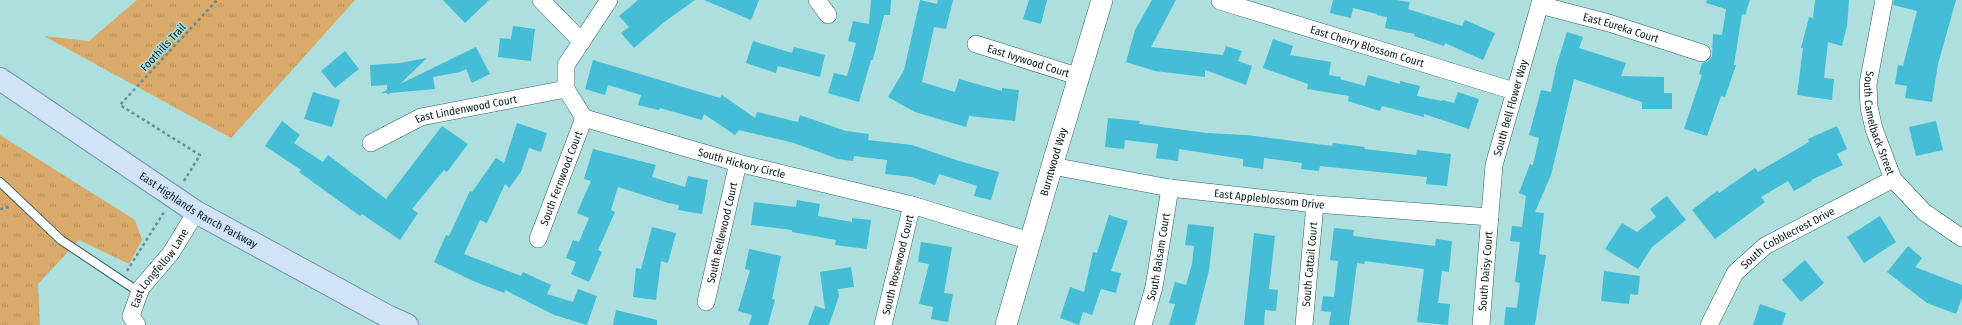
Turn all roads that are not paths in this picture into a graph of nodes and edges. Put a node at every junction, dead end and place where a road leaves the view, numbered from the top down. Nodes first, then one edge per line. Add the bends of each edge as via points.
1 (541, 0) edge
2 (609, 0) edge
3 (817, 0) edge
4 (1102, 0) edge
5 (1884, 0) edge
6 (1220, 1) edge
7 (1541, 3) edge
8 (828, 15) dead end
9 (582, 42) junction
10 (976, 44) dead end
11 (1702, 53) dead end
12 (1080, 77) junction
13 (0, 79) edge
14 (566, 89) junction
15 (1514, 91) junction
16 (584, 118) junction
17 (371, 143) dead end
18 (738, 163) junction
19 (1052, 166) junction
20 (1893, 178) junction
21 (0, 182) edge
22 (1170, 188) junction
23 (1315, 204) junction
24 (912, 205) junction
25 (196, 212) junction
26 (1490, 217) junction
27 (1962, 238) edge
28 (538, 239) dead end
29 (1030, 241) junction
30 (139, 292) junction
31 (706, 302) dead end
32 (137, 325) edge
33 (407, 325) edge
34 (883, 325) edge
35 (1006, 325) edge
36 (1143, 325) edge
37 (1304, 325) edge
38 (1481, 325) edge
39 (1709, 325) edge

1 - 9 street
2 - 9 street
3 - 8 street
4 - 12 street, Burntwood Way
5 - 20 street, South Camelback Street via 1868,84 1869,107 1874,129
6 - 15 street, East Cherry Blossom Court
7 - 11 street, East Eureka Court
7 - 15 street, South Bell Flower Way
9 - 14 street via 566,65
10 - 12 street, East Ivywood Court
12 - 19 street, Burntwood Way
13 - 25 main road, East Highlands Ranch Parkway
14 - 16 street
14 - 17 street, East Lindenwood Court via 421,117
15 - 26 street, South Bell Flower Way via 1494,165
16 - 18 street, South Hickory Circle
16 - 28 street, South Fernwood Court
18 - 24 street, South Hickory Circle
18 - 31 street, South Bellewood Court
19 - 22 street, East Appleblossom Drive
19 - 29 street, Burntwood Way
20 - 27 street, South Camelback Street via 1924,212
20 - 39 street, South Cobblecrest Drive via 1765,246 1736,273
21 - 30 lane via 61,240
22 - 23 street, East Appleblossom Drive
22 - 36 street, South Balsam Court via 1154,287
23 - 26 street, East Appleblossom Drive
23 - 37 street, South Cattail Court
24 - 29 street, South Hickory Circle
24 - 34 street, South Rosewood Court
25 - 30 street, East Longfellow Lane via 171,253
25 - 33 main road, East Highlands Ranch Parkway
26 - 38 street, South Daisy Court
29 - 35 street, Burntwood Way
30 - 32 street, East Longfellow Lane via 131,316

